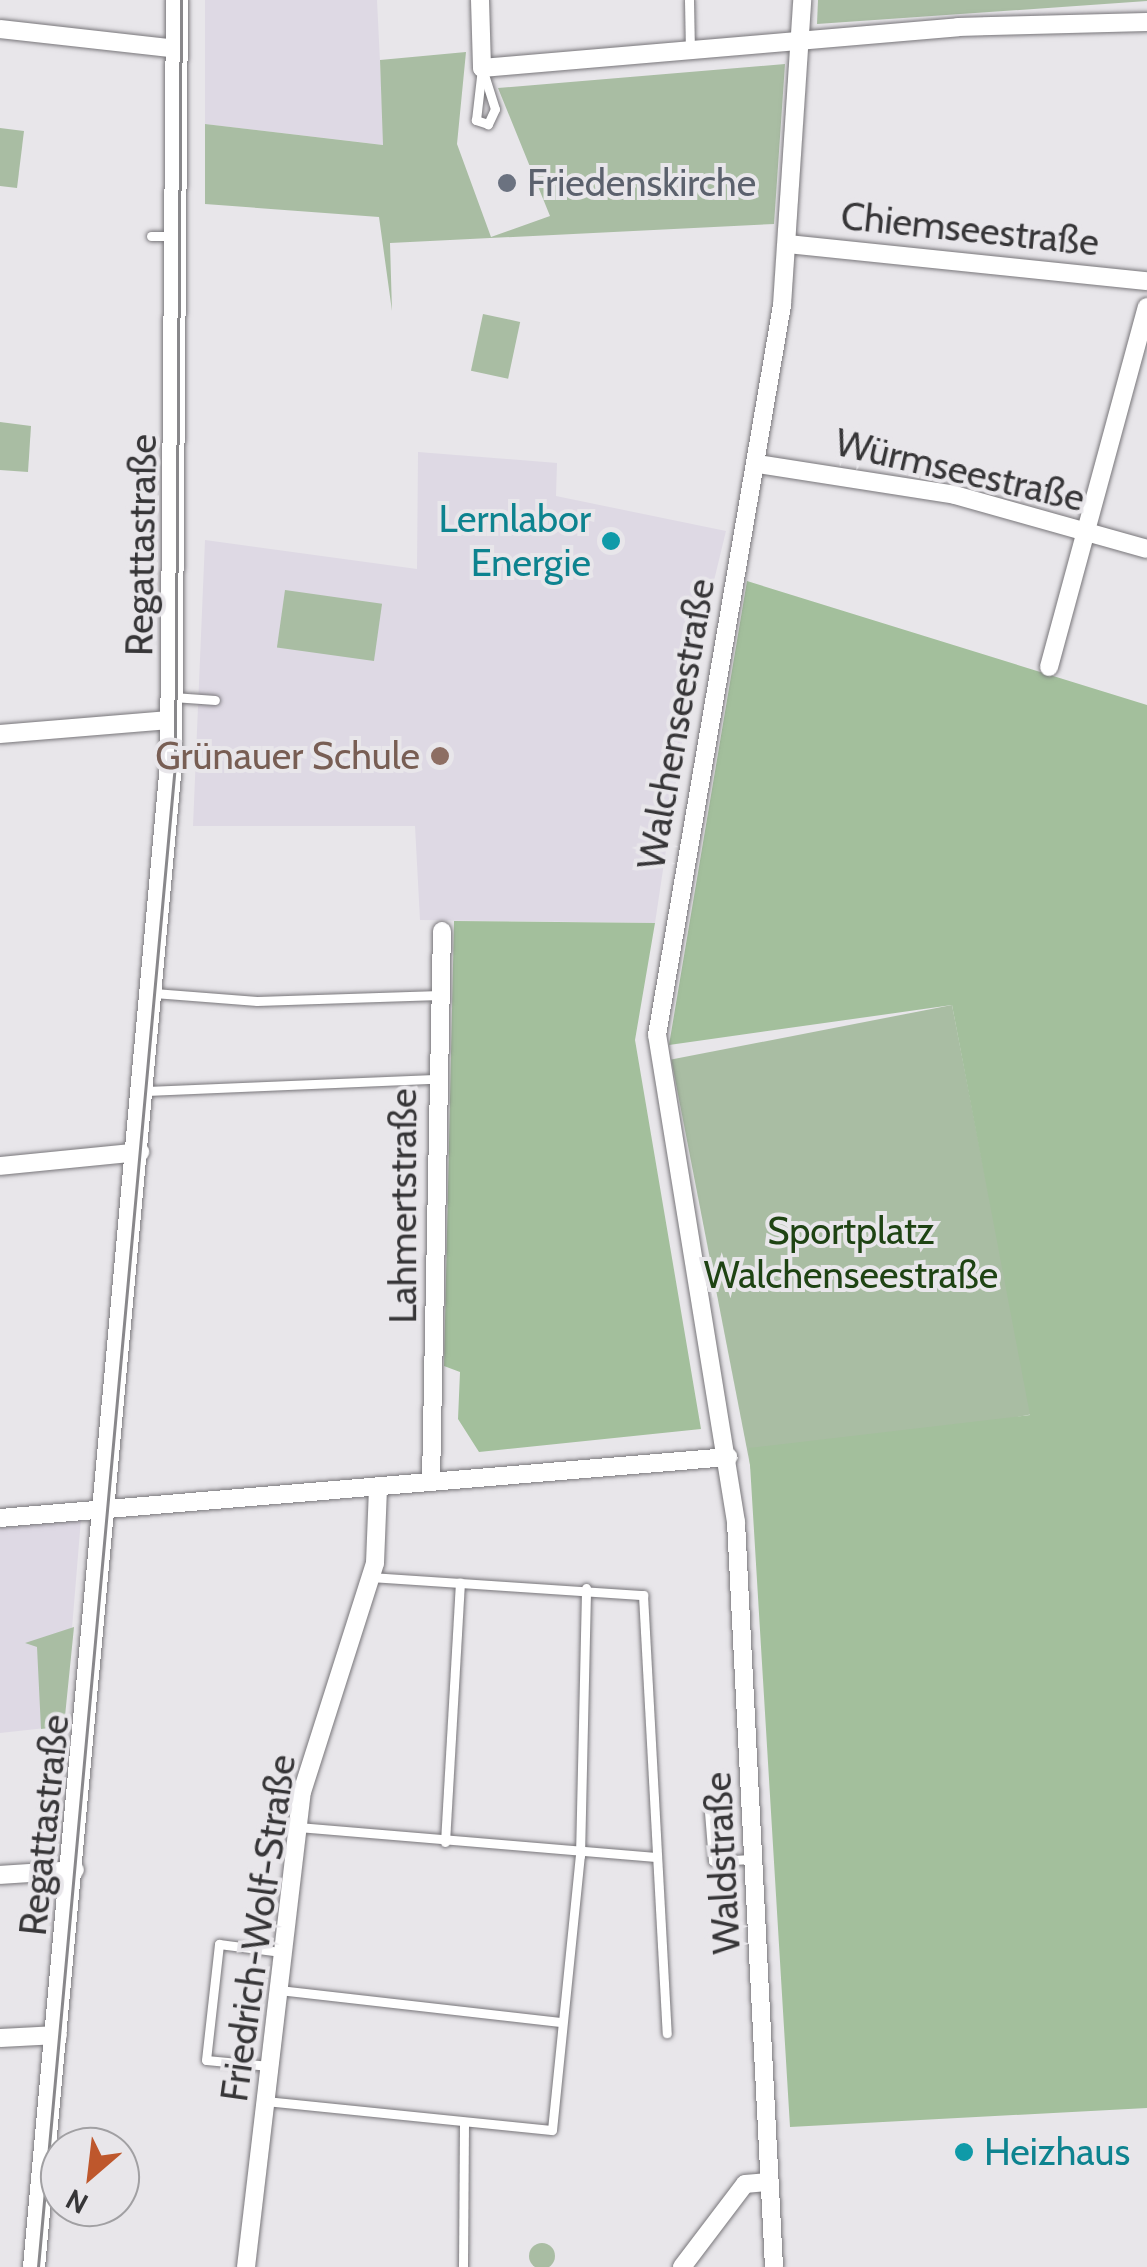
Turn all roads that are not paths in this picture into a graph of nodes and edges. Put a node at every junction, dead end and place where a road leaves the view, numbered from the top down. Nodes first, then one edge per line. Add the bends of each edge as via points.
1 (177, 0) edge
2 (480, 0) edge
3 (689, 0) edge
4 (802, 0) edge
5 (1147, 22) edge
6 (0, 28) edge
7 (800, 39) junction
8 (177, 49) junction
9 (690, 50) junction
10 (482, 68) junction
11 (151, 236) dead end
12 (178, 236) junction
13 (787, 244) junction
14 (1147, 281) edge
15 (1147, 307) edge
16 (758, 464) junction
17 (1087, 532) junction
18 (1147, 549) edge
19 (1049, 667) dead end
20 (215, 700) dead end
21 (173, 709) junction
22 (0, 734) edge
23 (442, 931) dead end
24 (153, 993) junction
25 (440, 995) junction
26 (436, 1079) junction
27 (145, 1091) junction
28 (140, 1152) junction
29 (0, 1166) edge
30 (728, 1457) junction
31 (431, 1482) junction
32 (378, 1487) junction
33 (109, 1509) junction
34 (0, 1518) edge
35 (372, 1577) junction
36 (460, 1582) junction
37 (586, 1588) junction
38 (709, 1812) dead end
39 (298, 1827) junction
40 (445, 1842) junction
41 (580, 1856) junction
42 (656, 1857) junction
43 (754, 1859) junction
44 (75, 1870) junction
45 (0, 1875) edge
46 (281, 1952) junction
47 (277, 1990) junction
48 (560, 2022) junction
49 (667, 2033) dead end
50 (58, 2035) junction
51 (0, 2038) edge
52 (269, 2066) junction
53 (265, 2101) junction
54 (464, 2122) junction
55 (770, 2182) junction
56 (34, 2267) edge
57 (246, 2267) edge
58 (464, 2267) edge
59 (682, 2267) edge
60 (774, 2267) edge

1 - 8 main road, Regattastraße
2 - 10 street
3 - 9 lane
4 - 7 street, Walchenseestraße
5 - 7 street
6 - 8 street
7 - 9 street
7 - 13 street, Walchenseestraße
8 - 12 main road, Regattastraße
9 - 10 street
10 - 10 lane via 476,120 488,124 495,109
11 - 12 lane
12 - 21 main road, Regattastraße
13 - 14 street, Chiemseestraße
13 - 16 street, Walchenseestraße
15 - 17 street
16 - 17 street, Würmseestraße via 955,495
16 - 30 street, Walchenseestraße via 657,1035
17 - 18 street, Würmseestraße
17 - 19 street
20 - 21 lane
21 - 22 street
21 - 24 main road, Regattastraße
23 - 25 street, Lahmertstraße
24 - 25 lane via 257,1001
24 - 27 main road, Regattastraße
25 - 26 street, Lahmertstraße
26 - 27 lane
26 - 31 street, Lahmertstraße
27 - 28 main road, Regattastraße
28 - 29 street
28 - 33 main road, Regattastraße
30 - 31 street
30 - 43 street, Waldstraße
31 - 32 street
32 - 33 street
32 - 35 street, Friedrich-Wolf-Straße
33 - 34 street
33 - 44 main road, Regattastraße
35 - 36 lane
35 - 39 street, Friedrich-Wolf-Straße
36 - 37 lane
36 - 40 lane
37 - 41 lane
37 - 42 lane via 643,1595
38 - 43 lane via 713,1861
39 - 40 lane
39 - 46 street, Friedrich-Wolf-Straße
40 - 41 lane
41 - 42 lane
41 - 48 lane
42 - 49 lane
43 - 55 street, Waldstraße
44 - 45 street
44 - 50 main road, Regattastraße
46 - 47 street, Friedrich-Wolf-Straße
46 - 52 lane via 219,1944 206,2060
47 - 48 lane
47 - 52 street, Friedrich-Wolf-Straße
48 - 54 lane via 552,2130
50 - 51 street
50 - 56 main road, Regattastraße
52 - 53 street, Friedrich-Wolf-Straße
53 - 54 lane
53 - 57 street, Friedrich-Wolf-Straße
54 - 58 lane
55 - 59 street via 745,2184
55 - 60 street, Waldstraße

